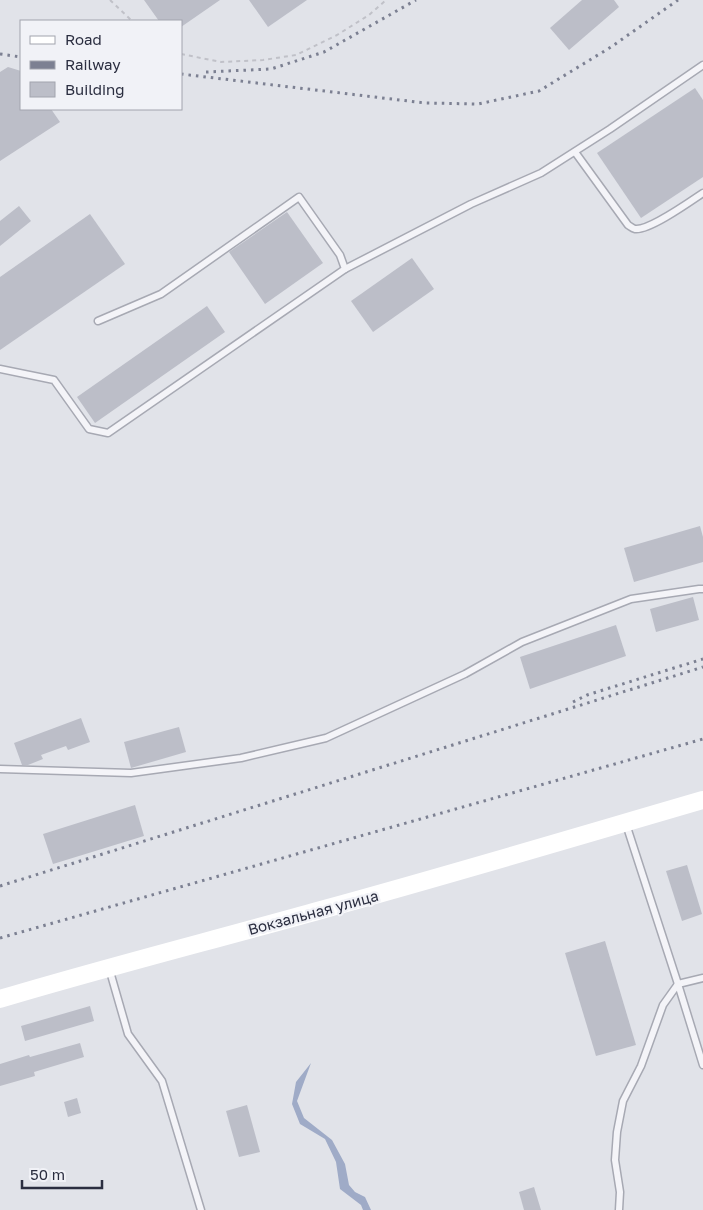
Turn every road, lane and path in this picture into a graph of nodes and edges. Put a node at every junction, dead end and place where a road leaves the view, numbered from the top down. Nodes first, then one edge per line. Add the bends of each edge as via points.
1 (110, 0) edge
2 (386, 0) edge
3 (131, 20) edge
4 (182, 54) edge
5 (703, 65) edge
6 (575, 152) junction
7 (703, 192) edge
8 (345, 269) junction
9 (98, 321) dead end
10 (0, 369) edge
11 (703, 590) edge
12 (0, 770) edge
13 (703, 800) edge
14 (626, 822) junction
15 (108, 967) junction
16 (703, 978) edge
17 (678, 984) junction
18 (0, 999) edge
19 (703, 1066) edge
20 (201, 1210) edge
21 (619, 1210) edge

1 - 3 path
2 - 4 path via 337,35 296,55 220,62
5 - 6 lane
6 - 7 lane via 628,225 636,229 673,212
6 - 8 lane via 541,173 471,204
8 - 9 lane via 340,255 299,196 161,294
8 - 10 lane via 108,433 89,428 54,380
11 - 12 lane via 631,600 522,642 465,674 326,738 242,758 131,773
13 - 14 main road, Вокзальная улица
14 - 15 main road, Вокзальная улица via 321,910
14 - 17 lane
15 - 18 main road, Вокзальная улица
15 - 20 lane via 128,1034 162,1081
16 - 17 lane
17 - 19 lane
17 - 21 lane via 663,1005 641,1066 623,1101 615,1160

